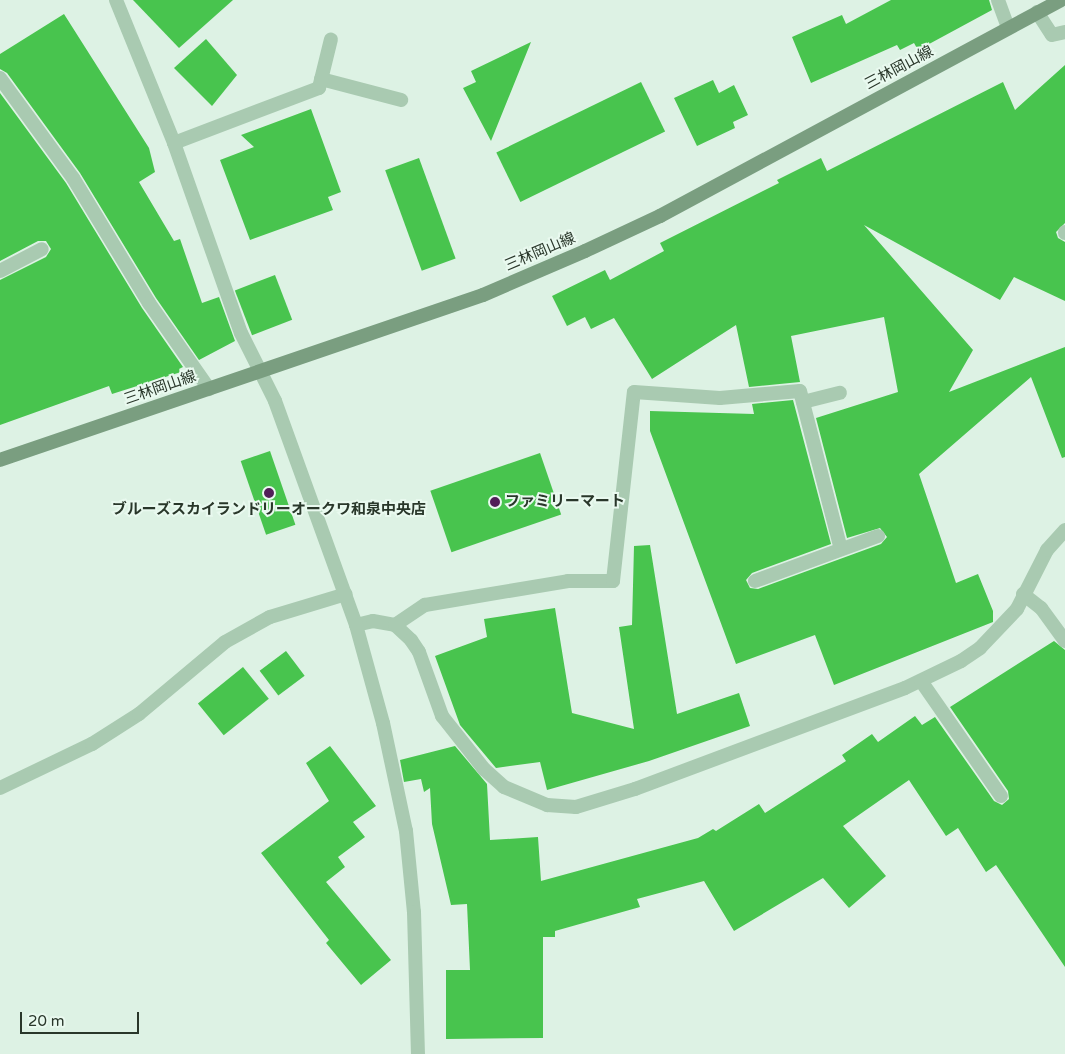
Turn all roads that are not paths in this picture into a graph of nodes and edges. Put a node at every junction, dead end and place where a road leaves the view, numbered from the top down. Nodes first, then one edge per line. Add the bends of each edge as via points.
1 (116, 0) edge
2 (998, 0) edge
3 (1061, 0) edge
4 (1036, 12) junction
5 (1008, 28) junction
6 (1065, 32) edge
7 (331, 39) dead end
8 (0, 78) edge
9 (321, 79) junction
10 (400, 100) dead end
11 (174, 143) junction
12 (42, 249) dead end
13 (0, 271) edge
14 (260, 372) junction
15 (209, 389) junction
16 (840, 393) dead end
17 (803, 402) junction
18 (0, 460) edge
19 (1065, 530) edge
20 (878, 536) dead end
21 (841, 549) junction
22 (755, 581) dead end
23 (346, 594) junction
24 (1024, 594) junction
25 (356, 625) junction
26 (395, 625) junction
27 (1065, 642) edge
28 (921, 681) junction
29 (0, 788) edge
30 (1001, 796) dead end
31 (418, 1054) edge

1 - 11 street
2 - 5 street
3 - 4 main road, 三林岡山線
4 - 5 main road, 三林岡山線
4 - 6 street via 1052,34
5 - 14 main road, 三林岡山線 via 660,216 585,251 483,294
7 - 9 street
8 - 15 street via 73,178 149,303
9 - 10 street
9 - 11 street via 319,88
11 - 14 street via 241,334
12 - 13 street
14 - 15 main road, 三林岡山線
14 - 23 street via 275,402
15 - 18 main road, 三林岡山線
16 - 17 street
17 - 21 street
17 - 26 street via 800,391 720,398 634,392 613,581 568,581 425,605
19 - 24 street via 1047,550
20 - 21 street
21 - 22 street
23 - 25 street
23 - 29 street via 270,617 225,642 139,714 84,748
24 - 27 street via 1040,608
24 - 28 street via 1017,609 980,648
25 - 26 street via 373,621
25 - 31 street via 406,831 414,912
26 - 28 street via 419,652 442,716 471,754 504,787 548,805 576,807 635,789
28 - 30 street

